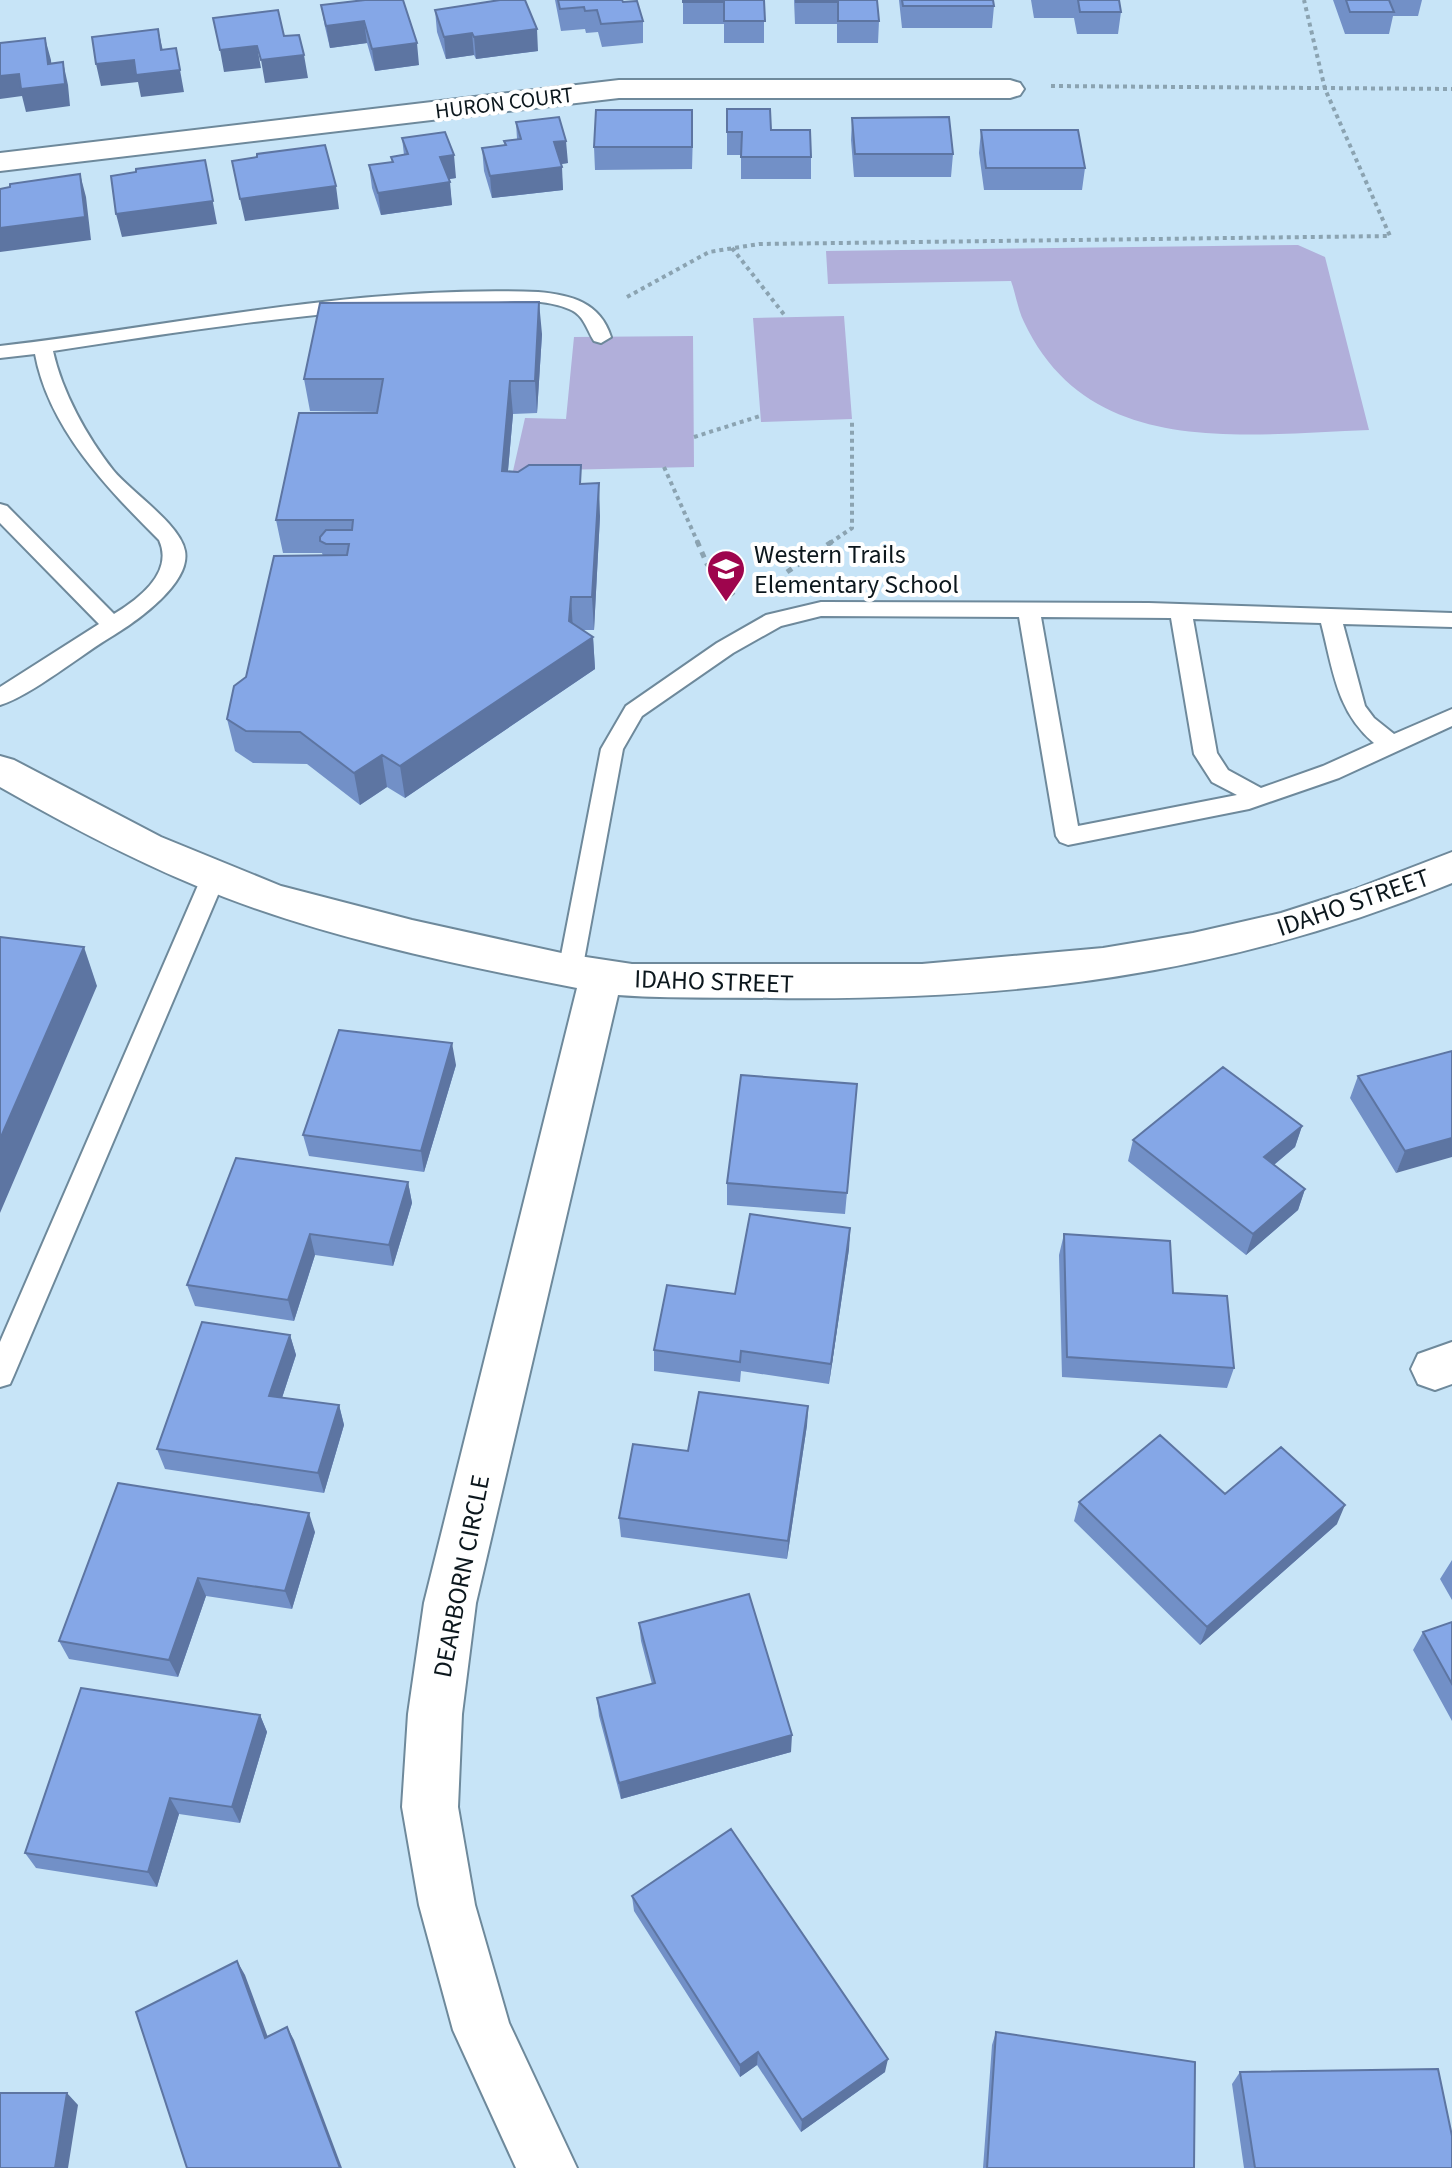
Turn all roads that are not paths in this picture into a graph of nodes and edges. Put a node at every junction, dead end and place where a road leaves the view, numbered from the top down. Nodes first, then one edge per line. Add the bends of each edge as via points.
1 (1010, 89) road end
2 (0, 162) edge
3 (601, 337) dead end
4 (43, 347) junction
5 (0, 352) edge
6 (0, 511) edge
7 (1029, 610) junction
8 (1181, 612) junction
9 (1330, 616) junction
10 (1452, 620) edge
11 (114, 626) junction
12 (0, 697) edge
13 (1452, 717) edge
14 (1392, 745) junction
15 (0, 770) edge
16 (1259, 797) junction
17 (1452, 867) edge
18 (214, 876) junction
19 (586, 974) junction
20 (0, 1375) edge
21 (547, 2168) edge

1 - 2 street, HURON COURT via 619,89
3 - 4 lane via 591,317 575,305 549,299 393,300
4 - 5 lane
4 - 11 lane via 48,373 84,444 107,476 168,537 175,552 160,589
6 - 11 lane
7 - 8 lane
7 - 16 lane via 1068,836
7 - 19 lane via 821,609 774,620 634,711 612,749
8 - 9 lane
8 - 16 lane via 1206,754 1220,776
9 - 10 lane
9 - 14 lane via 1354,707
11 - 12 lane
13 - 14 lane
14 - 16 lane
15 - 18 street, IDAHO STREET via 115,833
17 - 19 street, IDAHO STREET via 1264,933 1114,963 979,978 827,984
18 - 19 street, IDAHO STREET via 347,922
18 - 20 lane
19 - 21 street, DEARBORN CIRCLE via 450,1603 435,1714 430,1807 447,1905 482,2030

